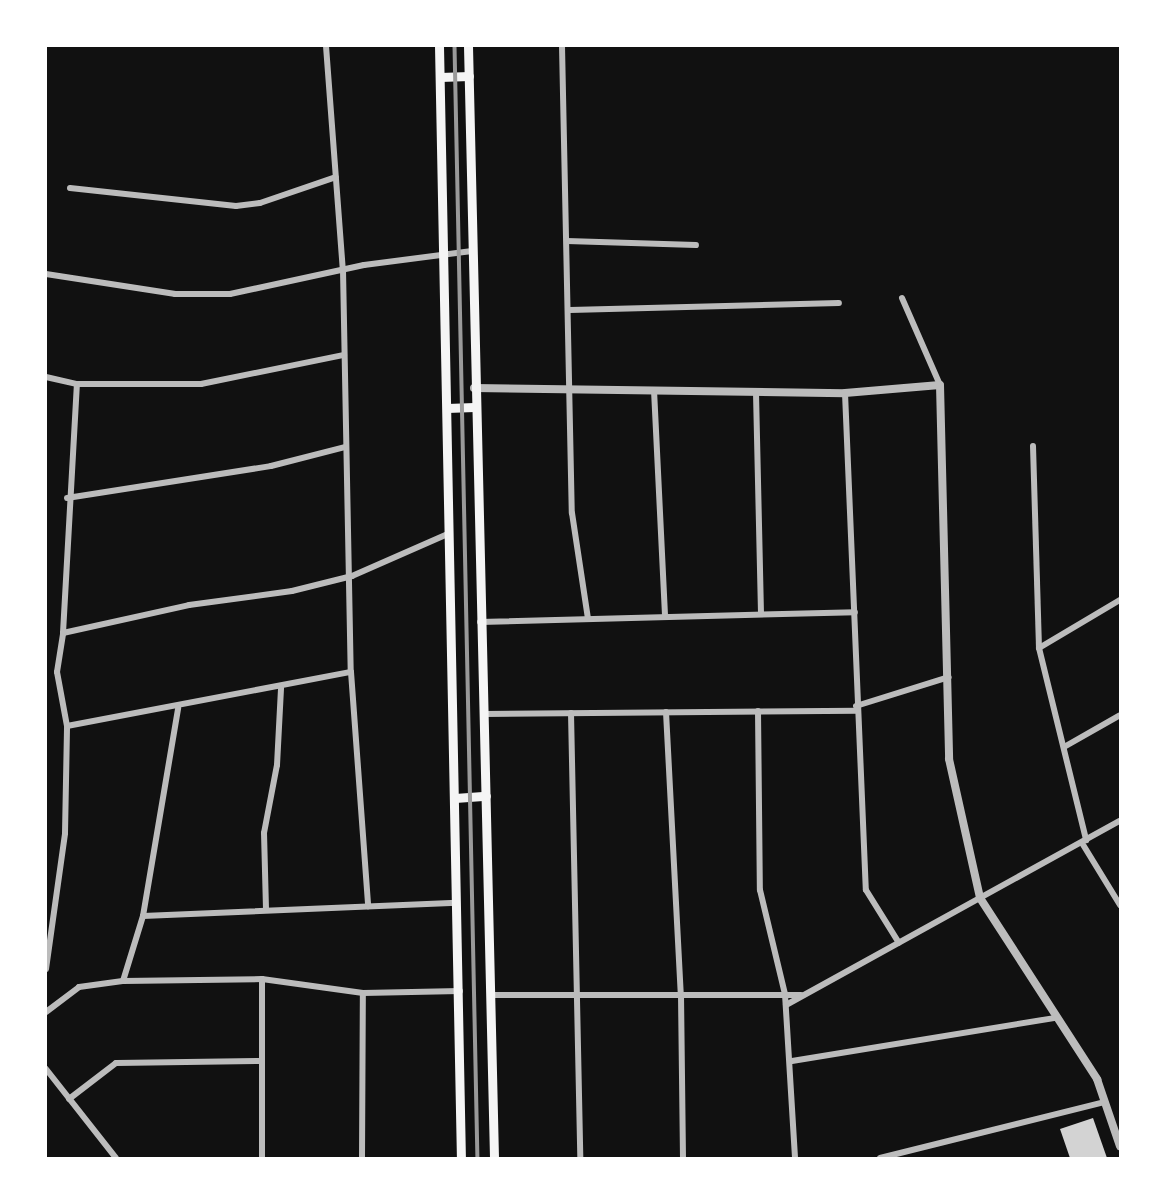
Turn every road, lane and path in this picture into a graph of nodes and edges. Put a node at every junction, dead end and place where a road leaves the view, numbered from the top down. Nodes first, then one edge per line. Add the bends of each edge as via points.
1 (326, 46) edge
2 (439, 46) edge
3 (468, 46) edge
4 (562, 46) edge
5 (469, 76) junction
6 (440, 77) junction
7 (336, 177) junction
8 (70, 188) dead end
9 (567, 242) junction
10 (696, 245) dead end
11 (444, 251) junction
12 (472, 251) junction
13 (343, 270) junction
14 (46, 274) edge
15 (902, 298) dead end
16 (839, 303) dead end
17 (570, 310) junction
18 (344, 355) junction
19 (46, 377) edge
20 (77, 384) junction
21 (940, 385) junction
22 (474, 388) junction
23 (654, 390) junction
24 (571, 392) junction
25 (756, 393) junction
26 (845, 393) junction
27 (474, 407) junction
28 (447, 408) junction
29 (1033, 446) dead end
30 (345, 447) junction
31 (67, 498) junction
32 (450, 533) junction
33 (352, 576) junction
34 (1121, 600) edge
35 (855, 611) junction
36 (761, 614) junction
37 (665, 617) junction
38 (588, 619) junction
39 (480, 622) junction
40 (63, 633) junction
41 (1039, 648) junction
42 (351, 672) junction
43 (949, 677) junction
44 (281, 688) junction
45 (178, 708) junction
46 (858, 708) junction
47 (758, 711) junction
48 (666, 712) junction
49 (570, 713) junction
50 (484, 714) junction
51 (1121, 715) edge
52 (66, 726) junction
53 (1064, 747) junction
54 (486, 796) junction
55 (455, 798) junction
56 (1121, 821) edge
57 (1084, 841) junction
58 (980, 898) junction
59 (457, 903) junction
60 (1121, 905) edge
61 (368, 906) junction
62 (266, 909) junction
63 (143, 916) junction
64 (899, 943) junction
65 (46, 969) edge
66 (262, 979) junction
67 (123, 981) junction
68 (460, 991) junction
69 (363, 993) junction
70 (785, 994) junction
71 (492, 995) junction
72 (576, 995) junction
73 (681, 995) junction
74 (804, 995) junction
75 (786, 1005) junction
76 (46, 1012) edge
77 (1056, 1018) junction
78 (262, 1060) junction
79 (792, 1061) junction
80 (46, 1069) edge
81 (69, 1099) junction
82 (1105, 1102) junction
83 (1121, 1146) edge
84 (116, 1158) edge
85 (262, 1158) edge
86 (362, 1158) edge
87 (461, 1158) edge
88 (494, 1158) edge
89 (580, 1158) edge
90 (683, 1158) edge
91 (795, 1158) edge
92 (882, 1158) edge

1 - 7 street
2 - 6 main road
3 - 5 main road
4 - 9 street via 560,124
5 - 6 main road
5 - 12 main road
6 - 11 main road
7 - 8 street via 260,203 236,206
7 - 13 street
9 - 10 street
9 - 17 street
11 - 12 street
11 - 13 street
11 - 28 main road
12 - 22 main road
13 - 14 street via 230,294
13 - 18 street
15 - 21 street
16 - 17 street
17 - 24 street
18 - 20 street via 201,384
18 - 30 street
19 - 20 street
20 - 31 street
21 - 26 street
21 - 43 street
22 - 24 street
22 - 27 main road
23 - 24 street
23 - 25 street
23 - 37 street
24 - 38 street via 572,513
25 - 26 street
25 - 36 street
26 - 35 street
27 - 28 main road
27 - 39 main road
28 - 32 main road
29 - 41 street
30 - 31 street via 271,466
30 - 33 street
31 - 40 street
32 - 33 street
32 - 55 main road
33 - 40 street
33 - 42 street
34 - 41 street
35 - 36 street
35 - 46 street
36 - 37 street
37 - 38 street
38 - 39 street
39 - 50 main road
40 - 52 street via 57,672
41 - 53 street
42 - 44 street
42 - 61 street
43 - 46 street
43 - 58 street via 950,759
44 - 45 street
44 - 62 street via 277,765 264,833
45 - 52 street
45 - 63 street
46 - 47 street
46 - 64 street via 866,890
47 - 48 street
47 - 70 street via 760,890
48 - 49 street
48 - 73 street
49 - 50 street
49 - 72 street
50 - 54 main road
51 - 53 street
52 - 65 street via 65,833
53 - 57 street
54 - 55 main road
54 - 71 main road
55 - 59 main road
56 - 57 street
57 - 58 street
57 - 60 street
58 - 64 street
58 - 77 street
59 - 61 street
59 - 68 main road
61 - 62 street
62 - 63 street
63 - 67 street
64 - 74 street
66 - 67 street
66 - 69 street
66 - 78 street
67 - 76 street via 79,987
68 - 69 street
68 - 87 main road
69 - 86 street
70 - 73 street
70 - 74 street
70 - 75 street
71 - 72 street
71 - 88 main road
72 - 73 street
72 - 89 street
73 - 90 street
74 - 75 street
75 - 79 street
77 - 79 street
77 - 82 street via 1097,1079
78 - 81 street via 116,1063
78 - 85 street
79 - 91 street
80 - 81 street
81 - 84 street
82 - 83 street
82 - 92 street

